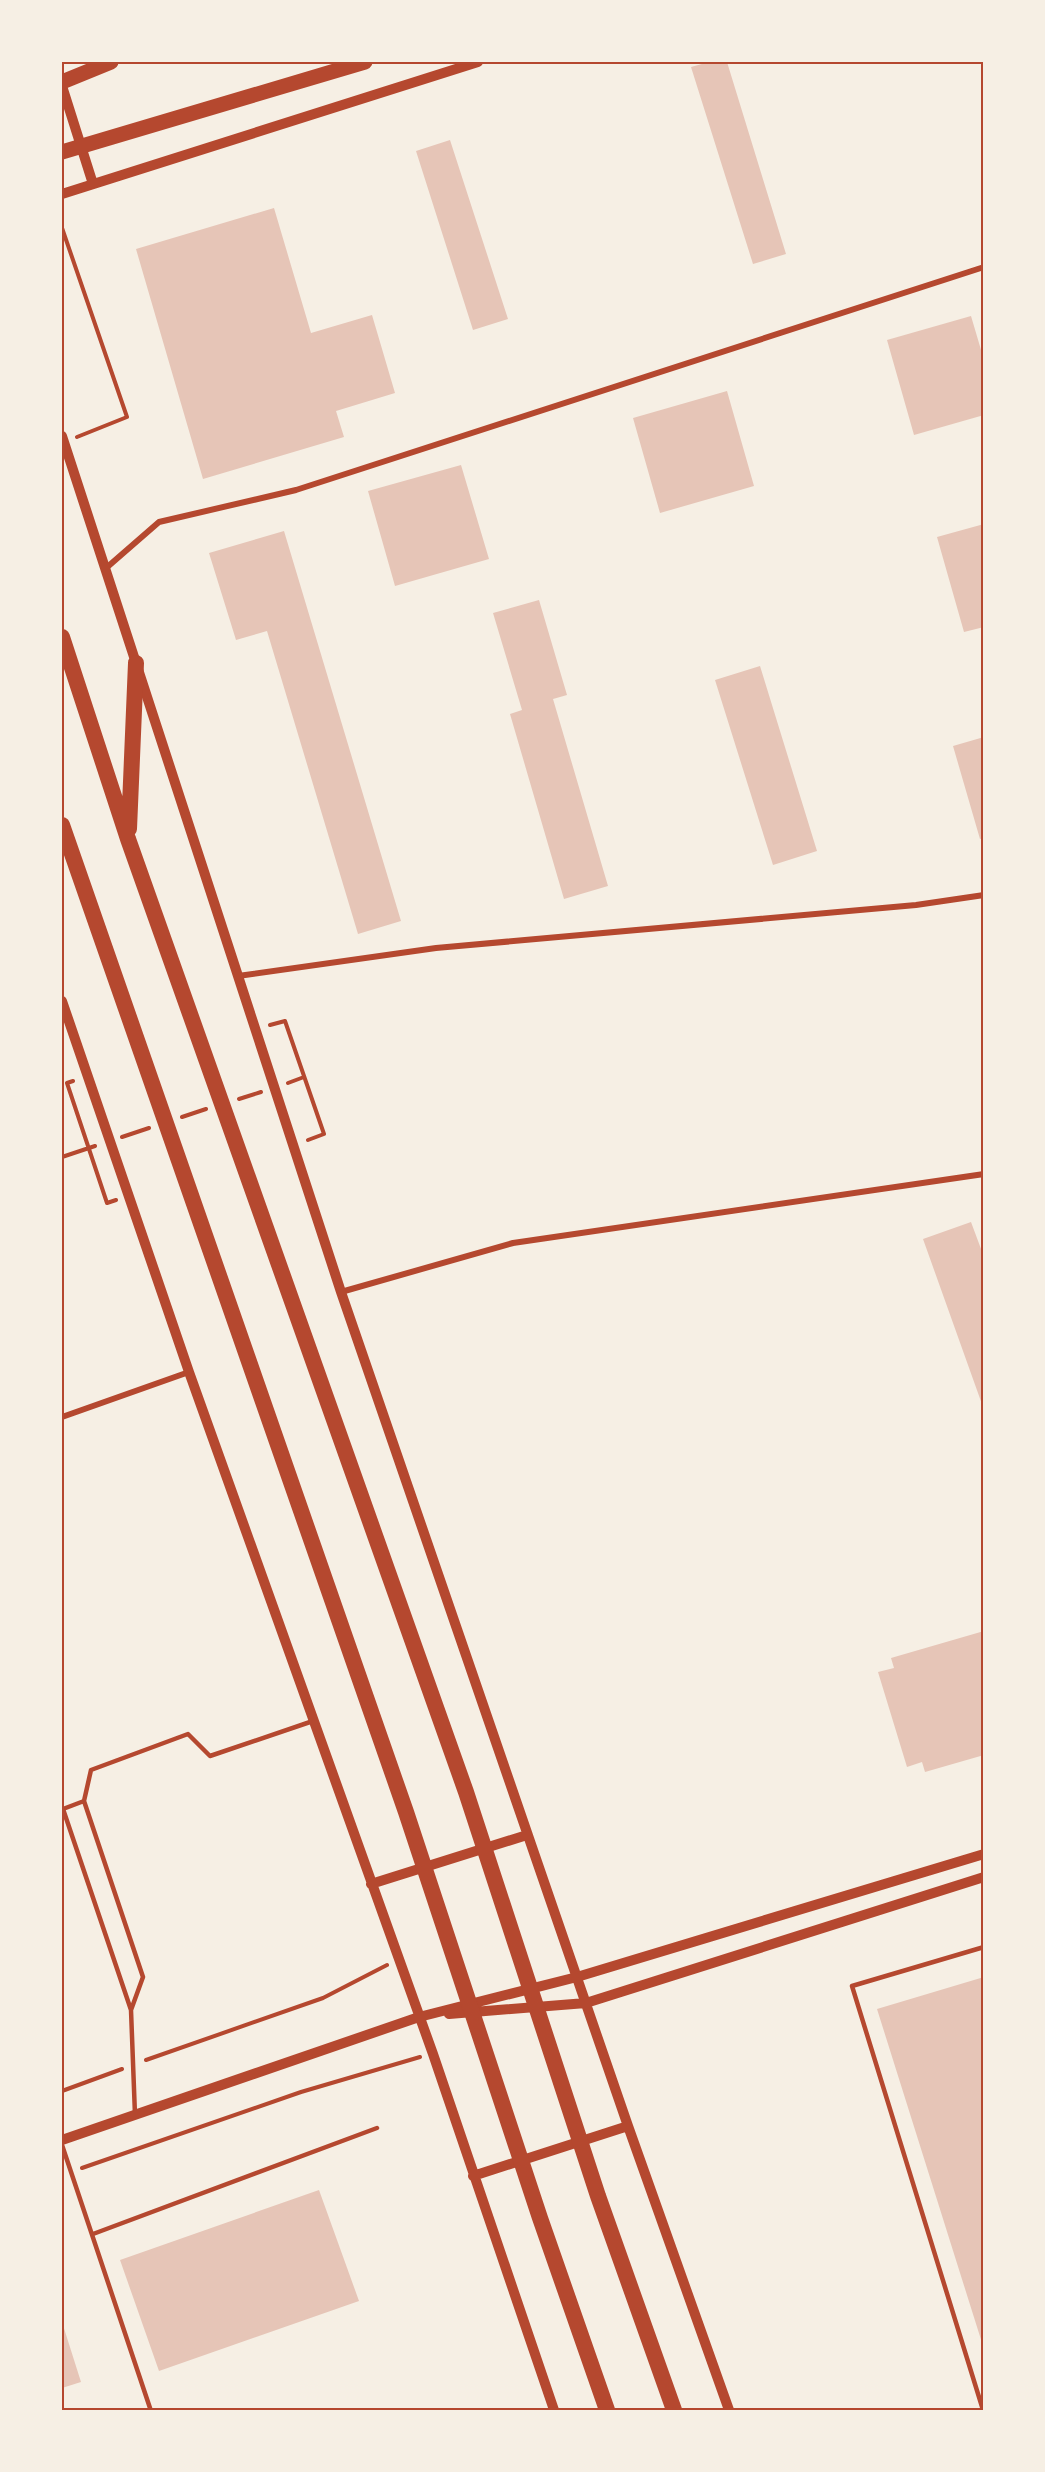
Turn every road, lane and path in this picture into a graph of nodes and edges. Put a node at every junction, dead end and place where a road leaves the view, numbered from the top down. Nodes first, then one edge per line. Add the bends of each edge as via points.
1 (111, 62) edge
2 (364, 62) edge
3 (478, 62) edge
4 (62, 84) edge
5 (62, 152) edge
6 (93, 184) junction
7 (62, 194) edge
8 (62, 228) edge
9 (984, 267) edge
10 (62, 439) edge
11 (104, 569) junction
12 (62, 637) edge
13 (136, 663) junction
14 (62, 825) edge
15 (128, 839) junction
16 (984, 895) edge
17 (238, 976) junction
18 (62, 1001) edge
19 (285, 1021) dead end
20 (67, 1083) dead end
21 (324, 1134) dead end
22 (984, 1174) edge
23 (108, 1203) dead end
24 (341, 1292) junction
25 (189, 1372) junction
26 (62, 1417) edge
27 (313, 1721) junction
28 (84, 1801) junction
29 (527, 1835) junction
30 (984, 1854) edge
31 (984, 1877) edge
32 (371, 1884) junction
33 (984, 1947) edge
34 (398, 1960) junction
35 (577, 1977) junction
36 (586, 2003) junction
37 (131, 2010) junction
38 (419, 2017) junction
39 (433, 2054) junction
40 (133, 2064) junction
41 (62, 2091) edge
42 (135, 2115) junction
43 (628, 2126) junction
44 (377, 2128) dead end
45 (62, 2142) edge
46 (72, 2171) junction
47 (473, 2176) junction
48 (93, 2234) junction
49 (150, 2408) dead end
50 (554, 2410) edge
51 (607, 2410) edge
52 (674, 2410) edge
53 (729, 2410) edge
54 (983, 2410) edge

1 - 4 main road
2 - 5 main road
3 - 6 street
4 - 6 street
6 - 7 street
8 - 10 path via 127,417
9 - 11 street via 296,490 159,522
10 - 11 street
11 - 13 street
12 - 15 highway
13 - 15 highway
13 - 17 street
14 - 51 highway via 406,1812
15 - 52 highway via 466,1792 598,2196
16 - 17 street via 915,905 436,948
17 - 24 street
18 - 25 street
19 - 21 path
20 - 23 path
22 - 24 street via 513,1243
24 - 29 street
25 - 26 street
25 - 27 street
27 - 28 lane via 210,1756 188,1734 146,1748 91,1770
27 - 32 street
28 - 37 lane via 143,1977
28 - 37 lane via 63,1809
29 - 32 street
29 - 35 street
30 - 35 street
31 - 36 street
32 - 34 street
33 - 54 lane via 852,1986
34 - 38 street
34 - 40 path via 323,1998
35 - 36 street
35 - 38 street
36 - 38 street
36 - 43 street
37 - 40 lane
38 - 39 street
38 - 42 street
39 - 46 path via 301,2092
39 - 47 street
40 - 41 path
40 - 42 lane
42 - 45 street
43 - 47 street
43 - 53 street
44 - 48 lane
45 - 46 lane
46 - 48 lane
47 - 50 street
48 - 49 lane

